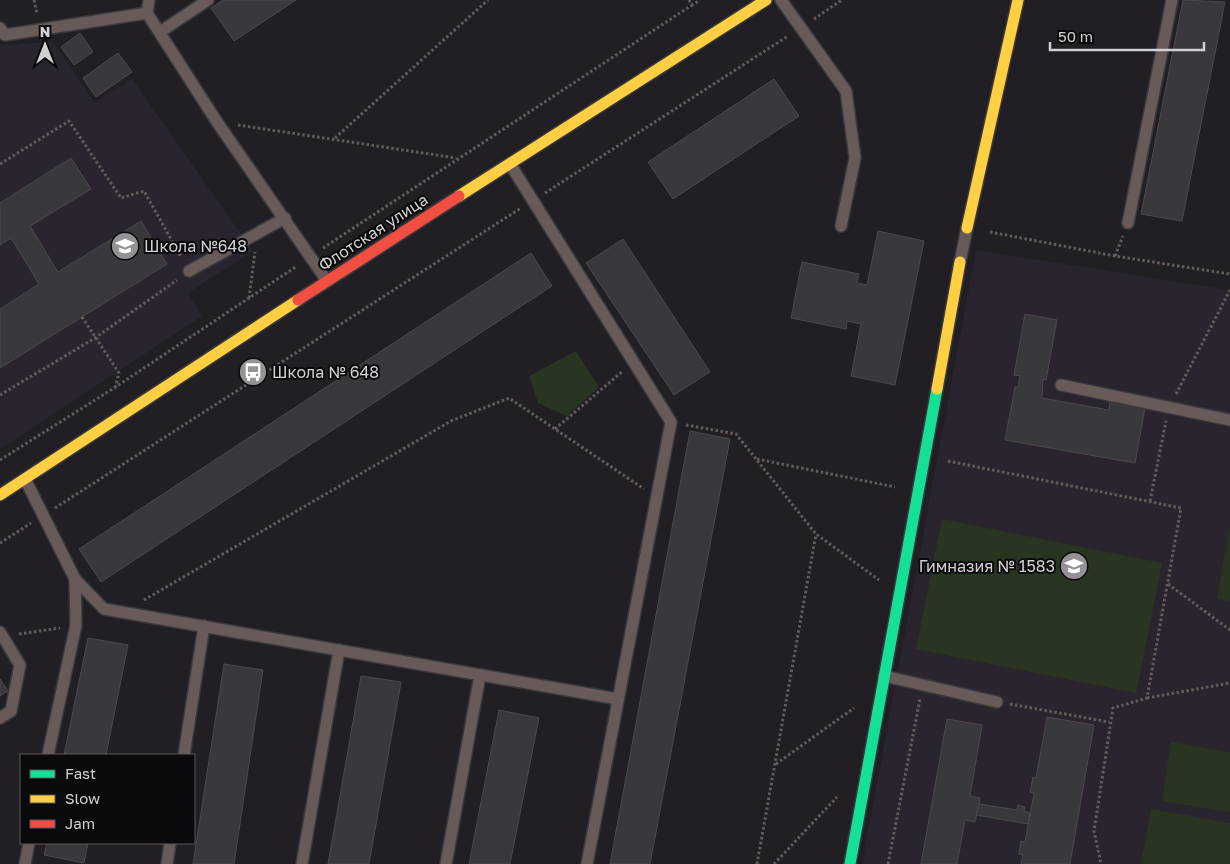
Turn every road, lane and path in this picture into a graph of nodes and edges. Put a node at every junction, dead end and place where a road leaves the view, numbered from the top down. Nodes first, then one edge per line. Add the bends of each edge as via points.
1 (149, 0) edge
2 (208, 0) edge
3 (488, 0) edge
4 (690, 0) edge
5 (700, 0) edge
6 (766, 0) edge
7 (781, 0) edge
8 (842, 0) edge
9 (1018, 0) edge
10 (1172, 0) edge
11 (692, 5) junction
12 (146, 13) junction
13 (0, 28) edge
14 (800, 28) junction
15 (160, 32) junction
16 (217, 122) junction
17 (334, 138) junction
18 (457, 158) junction
19 (0, 164) edge
20 (510, 164) junction
21 (534, 200) junction
22 (285, 218) junction
23 (1128, 223) dead end
24 (841, 226) dead end
25 (967, 228) junction
26 (258, 232) junction
27 (311, 257) junction
28 (960, 262) joint
29 (189, 271) junction
30 (1230, 274) edge
31 (327, 281) junction
32 (1230, 290) edge
33 (249, 298) junction
34 (82, 317) dead end
35 (95, 338) junction
36 (634, 362) junction
37 (1061, 385) dead end
38 (114, 388) junction
39 (0, 395) edge
40 (1168, 408) junction
41 (1230, 420) edge
42 (671, 422) junction
43 (555, 429) junction
44 (925, 457) junction
45 (756, 459) junction
46 (0, 460) edge
47 (25, 479) junction
48 (918, 492) junction
49 (0, 494) edge
50 (657, 498) junction
51 (1150, 501) junction
52 (45, 514) junction
53 (816, 534) junction
54 (0, 543) edge
55 (76, 579) junction
56 (1168, 584) junction
57 (900, 595) junction
58 (124, 612) junction
59 (76, 625) junction
60 (204, 626) junction
61 (1230, 630) edge
62 (2, 634) edge
63 (340, 650) junction
64 (480, 675) junction
65 (884, 676) junction
66 (1230, 683) edge
67 (923, 686) junction
68 (1148, 698) junction
69 (618, 699) junction
70 (997, 702) joint
71 (859, 704) dead end
72 (0, 718) edge
73 (1109, 722) junction
74 (48, 754) edge
75 (184, 754) edge
76 (775, 764) junction
77 (842, 792) dead end
78 (29, 844) edge
79 (170, 844) edge
80 (25, 864) edge
81 (167, 864) edge
82 (302, 864) edge
83 (446, 864) edge
84 (587, 864) edge
85 (758, 864) edge
86 (774, 864) edge
87 (850, 864) edge
88 (888, 864) edge
89 (1101, 864) edge

1 - 12 lane
2 - 15 lane
3 - 17 path
4 - 11 path
5 - 11 path
6 - 20 main road, Флотская улица
7 - 14 lane
8 - 14 path
9 - 25 main road
10 - 23 lane
11 - 18 path
12 - 13 lane via 5,35
12 - 15 lane
14 - 21 path
14 - 24 lane via 846,91 855,158
15 - 16 lane
16 - 17 path
16 - 22 lane
17 - 18 path
18 - 27 path
19 - 29 path via 69,120 121,198 144,191
20 - 21 lane
20 - 31 main road, Флотская улица
21 - 36 lane
21 - 52 path
22 - 26 lane
22 - 27 lane
25 - 28 lane
25 - 30 path
26 - 29 lane
26 - 33 path
27 - 31 lane
27 - 33 path
28 - 44 main road
29 - 35 path
31 - 47 main road, Флотская улица
32 - 40 path
33 - 38 path
34 - 35 path
35 - 38 path via 119,373
35 - 39 path
36 - 42 lane
36 - 43 path
37 - 40 lane
38 - 46 path
40 - 41 lane
40 - 51 path
42 - 45 path via 736,434
42 - 50 lane
43 - 50 path
43 - 58 path via 509,398 451,421
44 - 48 main road
44 - 51 path
45 - 48 path
45 - 53 path
47 - 49 main road, Флотская улица
47 - 52 lane
48 - 57 main road
50 - 69 lane
51 - 56 path via 1182,508
52 - 54 path
52 - 55 lane
53 - 57 path
53 - 76 path
55 - 58 lane via 104,609
55 - 59 lane
56 - 61 path
56 - 68 path
57 - 65 main road
58 - 60 lane
59 - 62 path
59 - 74 lane
60 - 63 lane
60 - 75 lane
62 - 72 lane via 20,665 11,711
63 - 64 lane
63 - 82 lane
64 - 69 lane
64 - 83 lane
65 - 67 lane
65 - 87 main road
66 - 68 path
67 - 70 lane
67 - 88 path
68 - 73 path via 1112,708
69 - 84 lane
70 - 73 path
71 - 76 path
73 - 89 path via 1094,831
76 - 85 path
77 - 86 path
78 - 80 lane
79 - 81 lane

